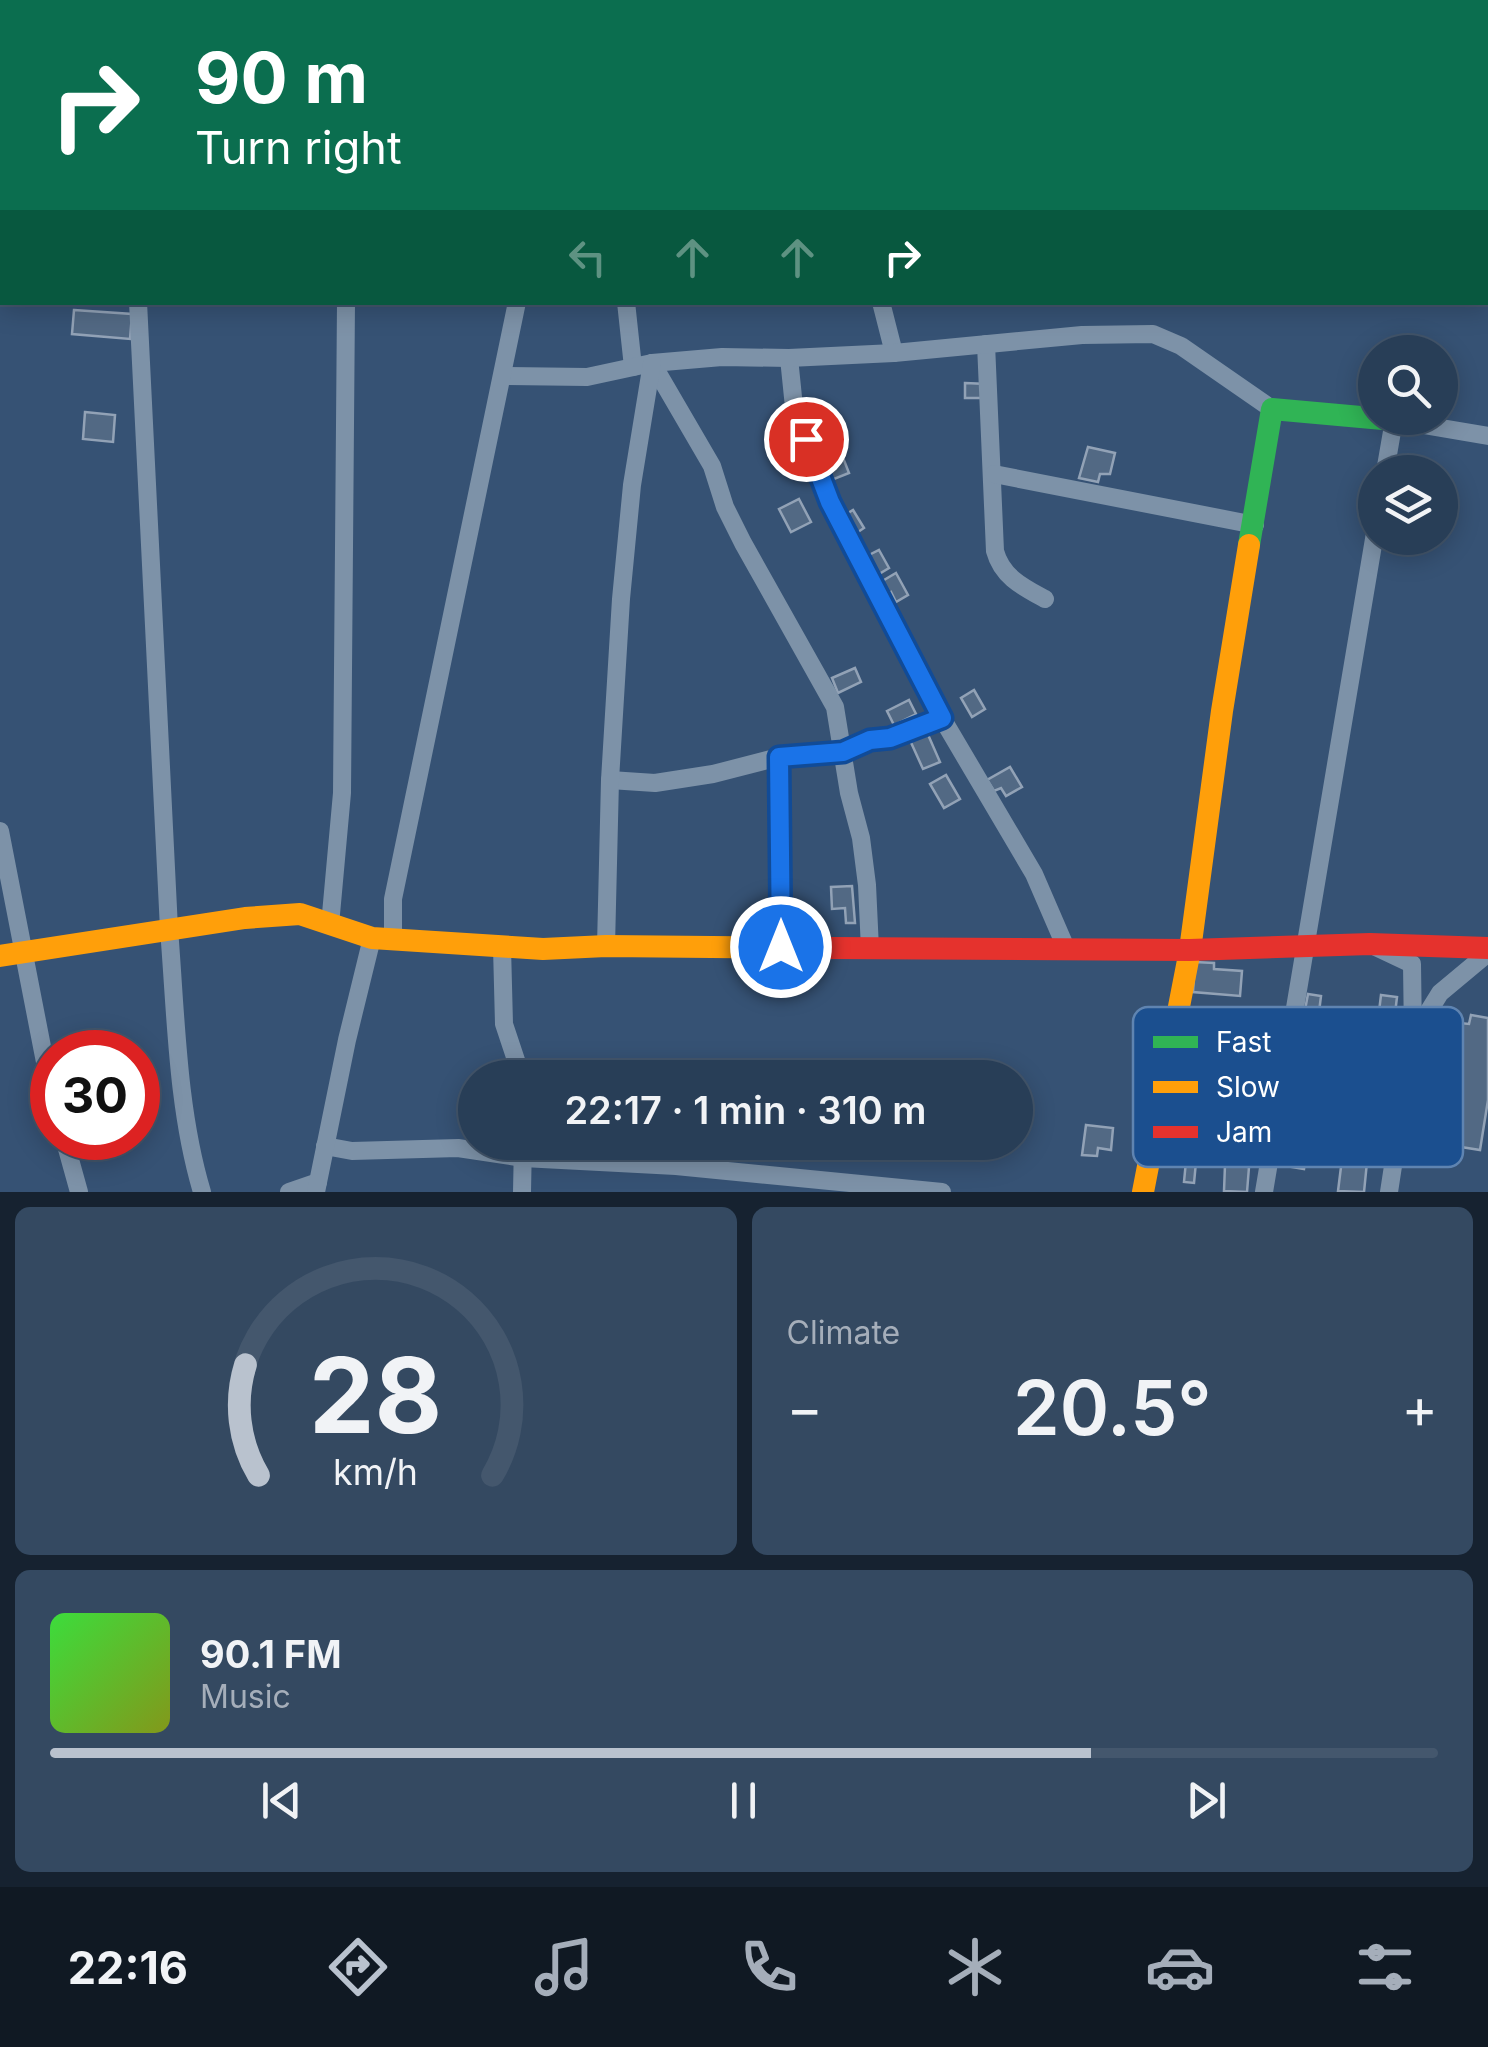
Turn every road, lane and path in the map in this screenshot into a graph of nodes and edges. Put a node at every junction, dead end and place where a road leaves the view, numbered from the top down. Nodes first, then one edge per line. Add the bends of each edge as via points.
1 (138, 305) edge
2 (346, 305) edge
3 (516, 305) edge
4 (626, 305) edge
5 (882, 305) edge
6 (986, 344) junction
7 (894, 352) junction
8 (790, 358) junction
9 (652, 363) junction
10 (632, 367) junction
11 (503, 376) junction
12 (1272, 409) junction
13 (1358, 417) edge
14 (1458, 431) edge
15 (1488, 436) edge
16 (994, 474) junction
17 (1255, 525) junction
18 (1371, 555) edge
19 (1045, 599) dead end
20 (942, 718) junction
21 (843, 752) junction
22 (779, 757) junction
23 (610, 780) junction
24 (0, 831) edge
25 (330, 924) junction
26 (170, 929) junction
27 (382, 937) junction
28 (1370, 944) junction
29 (606, 946) junction
30 (502, 947) junction
31 (781, 947) junction
32 (1066, 948) junction
33 (1304, 948) junction
34 (870, 949) junction
35 (1190, 950) junction
36 (1488, 951) edge
37 (26, 954) junction
38 (0, 956) edge
39 (1179, 1007) edge
40 (1294, 1007) edge
41 (1413, 1007) edge
42 (1431, 1007) edge
43 (40, 1030) edge
44 (516, 1060) edge
45 (325, 1146) junction
46 (458, 1148) edge
47 (70, 1160) edge
48 (523, 1160) edge
49 (619, 1160) edge
50 (1149, 1167) edge
51 (1268, 1167) edge
52 (1392, 1167) edge
53 (317, 1187) edge
54 (79, 1192) edge
55 (202, 1192) edge
56 (289, 1192) edge
57 (522, 1192) edge
58 (942, 1192) edge
59 (1144, 1192) edge
60 (1264, 1192) edge
61 (1388, 1192) edge

1 - 26 street
2 - 25 street via 342,793
3 - 11 street
4 - 10 street
5 - 7 street
6 - 7 street
6 - 12 street via 1152,334 1181,346
6 - 16 street
7 - 8 street
8 - 9 street
8 - 20 street via 794,408 830,502
9 - 10 street
9 - 21 street via 712,466 743,543 834,708
9 - 23 street via 632,485
10 - 11 street via 586,377
11 - 27 street
12 - 13 street
12 - 17 street
14 - 15 street
16 - 17 street
16 - 19 street via 999,564
17 - 35 street
18 - 33 street
20 - 21 street
20 - 32 street via 1034,874
21 - 22 street
21 - 34 street via 867,885
22 - 23 street via 654,783
22 - 31 street
23 - 29 street
24 - 37 street
25 - 26 street via 300,914
25 - 27 street
26 - 37 street
26 - 55 street via 190,1142
27 - 30 street
27 - 45 street
28 - 33 street
28 - 36 street
28 - 41 street via 1412,964
29 - 30 street
29 - 31 street
30 - 44 street via 504,1024
31 - 34 street
32 - 34 street
32 - 35 street
33 - 35 street
33 - 40 street
35 - 39 street
36 - 42 street
37 - 38 street
37 - 43 street
45 - 46 street
45 - 53 street
47 - 54 street
48 - 57 street
49 - 58 street
50 - 59 street
51 - 60 street
52 - 61 street
53 - 56 street

